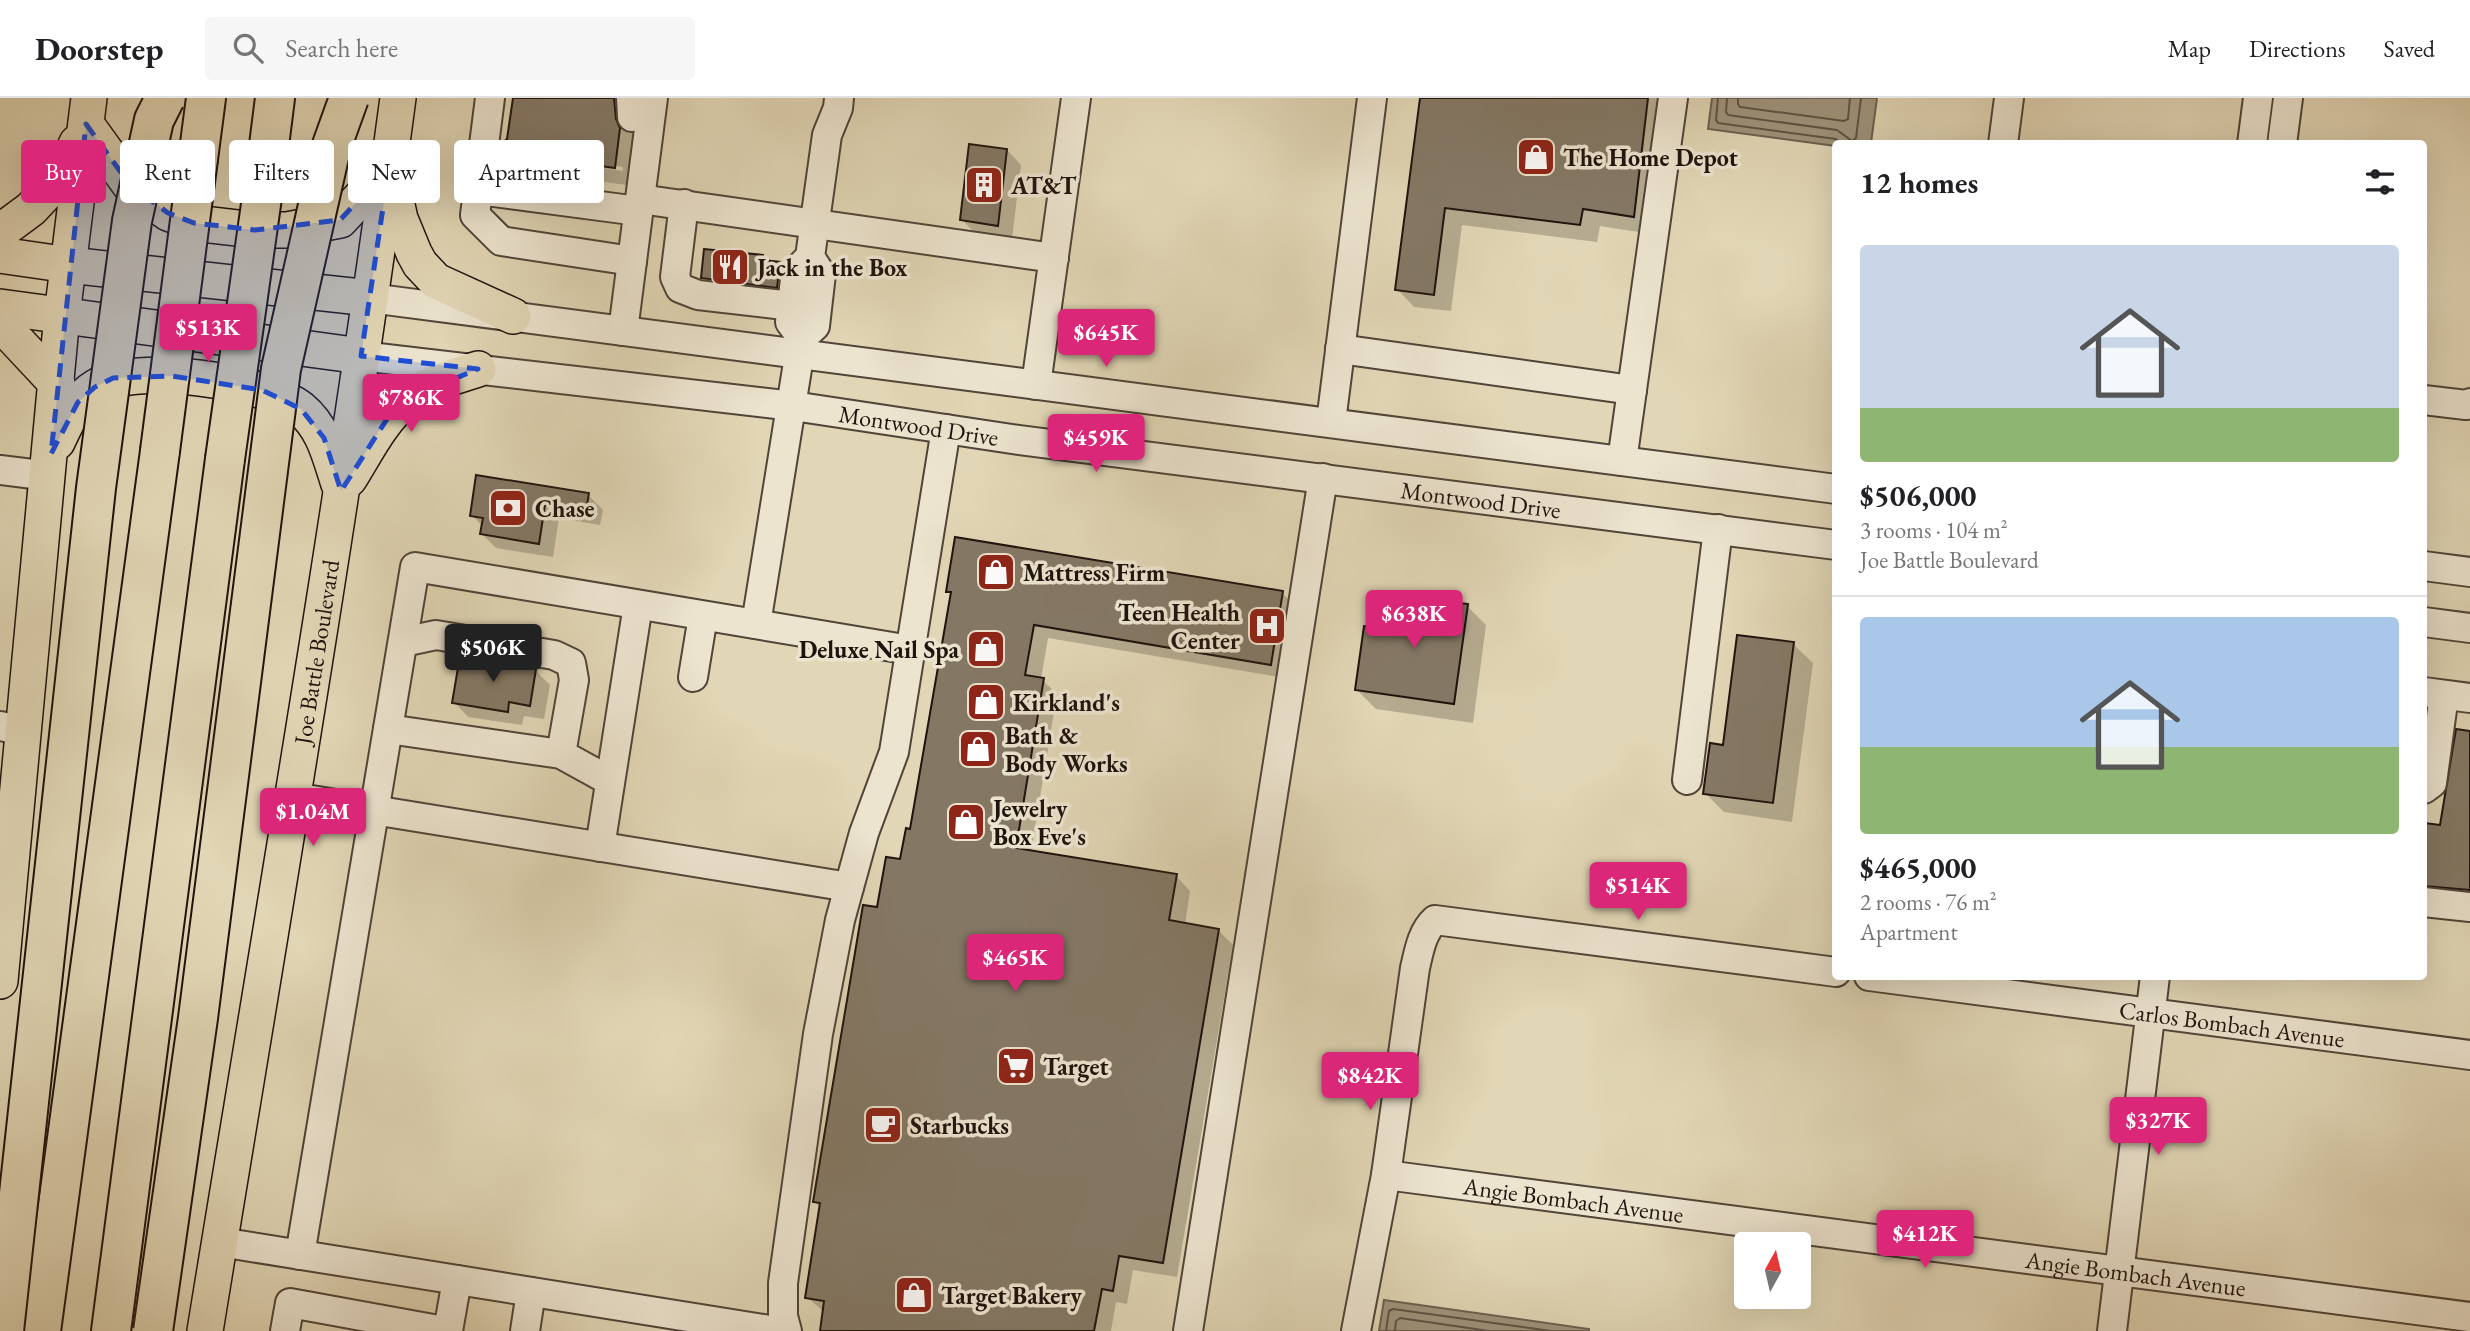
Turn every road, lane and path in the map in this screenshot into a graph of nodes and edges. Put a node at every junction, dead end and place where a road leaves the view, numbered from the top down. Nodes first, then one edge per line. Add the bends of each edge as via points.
1 (165, 98) edge
2 (206, 98) edge
3 (275, 98) edge
4 (349, 98) edge
5 (398, 98) edge
6 (490, 98) edge
7 (653, 98) edge
8 (839, 98) edge
9 (1076, 98) edge
10 (1372, 98) edge
11 (1673, 98) edge
12 (2009, 98) edge
13 (2258, 98) edge
14 (2288, 98) edge
15 (634, 104) edge
16 (88, 111) edge
17 (393, 140) edge
18 (485, 140) edge
19 (2004, 140) edge
20 (2253, 140) edge
21 (2283, 140) edge
22 (356, 203) edge
23 (384, 203) edge
24 (397, 203) edge
25 (476, 203) edge
26 (604, 203) edge
27 (684, 204) junction
28 (633, 206) junction
29 (815, 224) junction
30 (0, 232) edge
31 (0, 255) edge
32 (810, 257) junction
33 (1054, 258) junction
34 (632, 261) junction
35 (68, 265) junction
36 (370, 298) junction
37 (792, 306) junction
38 (0, 307) edge
39 (62, 316) junction
40 (513, 316) junction
41 (0, 323) edge
42 (623, 331) junction
43 (801, 346) junction
44 (1340, 349) junction
45 (361, 356) junction
46 (478, 369) junction
47 (57, 383) junction
48 (1036, 385) junction
49 (1632, 390) junction
50 (2427, 400) edge
51 (2470, 403) edge
52 (793, 406) junction
53 (1331, 422) junction
54 (946, 429) junction
55 (1622, 461) junction
56 (50, 465) junction
57 (0, 470) edge
58 (1323, 478) junction
59 (1832, 488) edge
60 (341, 491) junction
61 (1718, 529) junction
62 (1832, 544) edge
63 (2427, 566) edge
64 (2470, 572) edge
65 (638, 605) junction
66 (703, 615) junction
67 (2427, 622) edge
68 (756, 624) junction
69 (2470, 628) edge
70 (403, 642) junction
71 (910, 650) junction
72 (693, 677) dead end
73 (2446, 695) edge
74 (12, 728) edge
75 (388, 729) junction
76 (561, 754) junction
77 (1687, 780) dead end
78 (610, 781) junction
79 (2427, 787) edge
80 (293, 797) junction
81 (374, 810) junction
82 (600, 847) junction
83 (849, 887) junction
84 (2427, 902) edge
85 (2470, 907) edge
86 (3, 922) edge
87 (1832, 971) edge
88 (1899, 980) edge
89 (2154, 980) edge
90 (0, 981) edge
91 (2150, 1013) junction
92 (2470, 1055) edge
93 (1386, 1175) junction
94 (220, 1242) junction
95 (300, 1255) junction
96 (2120, 1271) junction
97 (457, 1280) junction
98 (531, 1292) junction
99 (2470, 1317) edge
100 (4, 1331) edge
101 (41, 1331) edge
102 (111, 1331) edge
103 (153, 1331) edge
104 (205, 1331) edge
105 (285, 1331) edge
106 (446, 1331) edge
107 (525, 1331) edge
108 (776, 1331) edge
109 (787, 1331) edge
110 (1188, 1331) edge
111 (1356, 1331) edge
112 (2112, 1331) edge

1 - 100 highway, bridge via 154,120 132,221 96,488
2 - 101 highway, bridge
3 - 102 highway, bridge
4 - 103 highway, bridge via 331,148 281,369
5 - 17 main road, Joe Battle Boulevard
6 - 18 street
7 - 28 street
8 - 29 street via 827,135
9 - 33 street
10 - 44 street
11 - 49 street
12 - 19 street
13 - 20 street
14 - 21 street
15 - 28 street
16 - 22 main road via 130,185 168,213 194,223 287,230 340,220
16 - 30 main road via 61,177
16 - 35 main road
23 - 36 main road, Joe Battle Boulevard
24 - 40 main road via 420,264 436,281
25 - 34 street via 475,215 502,241
26 - 28 street
27 - 28 street
27 - 29 street
27 - 37 street via 675,277 680,288 698,295
28 - 34 street
29 - 32 street
29 - 33 street
31 - 35 main road
32 - 37 street via 796,271
32 - 43 street via 821,274 815,326
33 - 48 street
34 - 42 street
35 - 36 main road
35 - 39 main road
36 - 40 street
36 - 45 main road, Joe Battle Boulevard
37 - 43 street via 790,322
38 - 39 main road, Montwood Drive
39 - 45 main road, Montwood Drive
39 - 47 main road
40 - 42 street
41 - 47 main road
42 - 43 street
43 - 48 street
43 - 52 street
44 - 49 street
44 - 53 street
45 - 46 street, Montwood Drive
45 - 60 main road, Joe Battle Boulevard
46 - 52 street, Montwood Drive
46 - 60 main road via 408,398 387,419
47 - 56 main road
48 - 53 street
49 - 55 street
50 - 51 street
52 - 54 street, Montwood Drive
52 - 68 street
53 - 55 street
54 - 58 street, Montwood Drive
54 - 71 street
55 - 59 street
56 - 57 street
56 - 60 main road via 78,402 95,387 113,378 172,376 262,390 301,409 324,438
56 - 74 main road
58 - 61 street, Montwood Drive
58 - 110 street
60 - 80 main road, Joe Battle Boulevard
61 - 62 street, Montwood Drive
61 - 77 street
63 - 64 street
65 - 66 street
65 - 70 street via 415,567
65 - 78 street
66 - 68 street
66 - 72 street
67 - 69 street
68 - 71 street
70 - 75 street
70 - 76 street via 436,635 554,655 571,663 574,680
71 - 83 street via 894,752
73 - 79 street via 2432,783
74 - 86 main road
75 - 76 street
75 - 81 street
76 - 78 street
78 - 82 street
80 - 81 street
80 - 94 main road, Joe Battle Boulevard
81 - 82 street
81 - 95 street
82 - 83 street
83 - 109 street via 818,1034 783,1283
84 - 85 street
86 - 90 main road
87 - 93 street via 1435,920 1428,926 1415,968
88 - 91 street, Carlos Bombach Avenue
89 - 91 street
91 - 92 street, Carlos Bombach Avenue
91 - 96 street
93 - 96 street, Angie Bombach Avenue
93 - 111 street
94 - 95 street
94 - 104 main road, Joe Battle Boulevard
95 - 97 street
96 - 99 street, Angie Bombach Avenue
96 - 112 street
97 - 98 street
97 - 106 street
98 - 107 street
98 - 108 street
105 - 106 street via 290,1303

